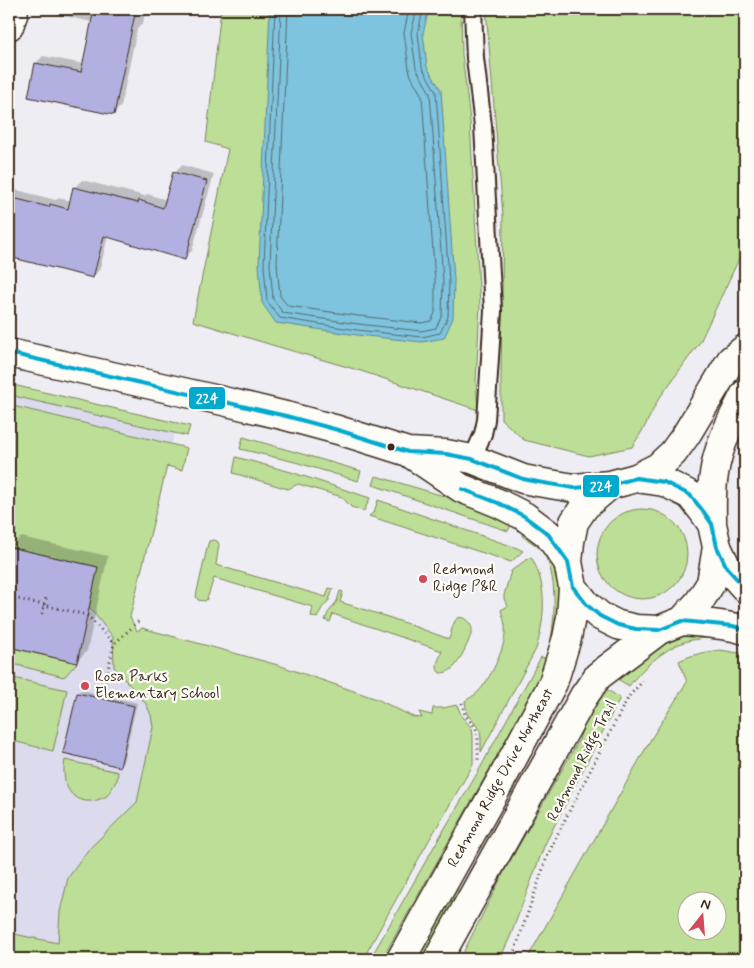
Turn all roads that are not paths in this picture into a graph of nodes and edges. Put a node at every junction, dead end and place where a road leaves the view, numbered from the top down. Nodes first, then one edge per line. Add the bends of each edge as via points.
1 (14, 9) edge
2 (474, 9) edge
3 (9, 26) edge
4 (745, 349) edge
5 (9, 353) edge
6 (745, 394) edge
7 (408, 452) junction
8 (472, 459) junction
9 (636, 478) junction
10 (610, 485) junction
11 (714, 536) junction
12 (571, 574) junction
13 (745, 588) edge
14 (670, 625) junction
15 (745, 630) edge
16 (401, 959) edge
17 (438, 959) edge

1 - 3 street
2 - 8 lane via 493,311 486,420
4 - 9 street, Redmond Ridge Drive Northeast via 731,360 673,453 658,467
5 - 7 street via 277,414
6 - 11 street via 718,453 712,490
7 - 8 street
7 - 12 street via 461,488 530,520 548,534
8 - 10 street via 538,482 574,488
9 - 10 street, Redmond Ridge Drive Northeast
9 - 11 street, Redmond Ridge Drive Northeast via 664,482 690,495 703,511
10 - 12 street, Redmond Ridge Drive Northeast via 585,506 574,522 570,542
11 - 13 street, Redmond Ridge Drive Northeast via 727,568
11 - 14 street via 711,583 699,602
12 - 14 street via 587,605 600,616 636,629
12 - 16 street, Redmond Ridge Drive Northeast via 571,616 552,683
14 - 15 street via 711,623
14 - 17 street via 598,676 584,696

